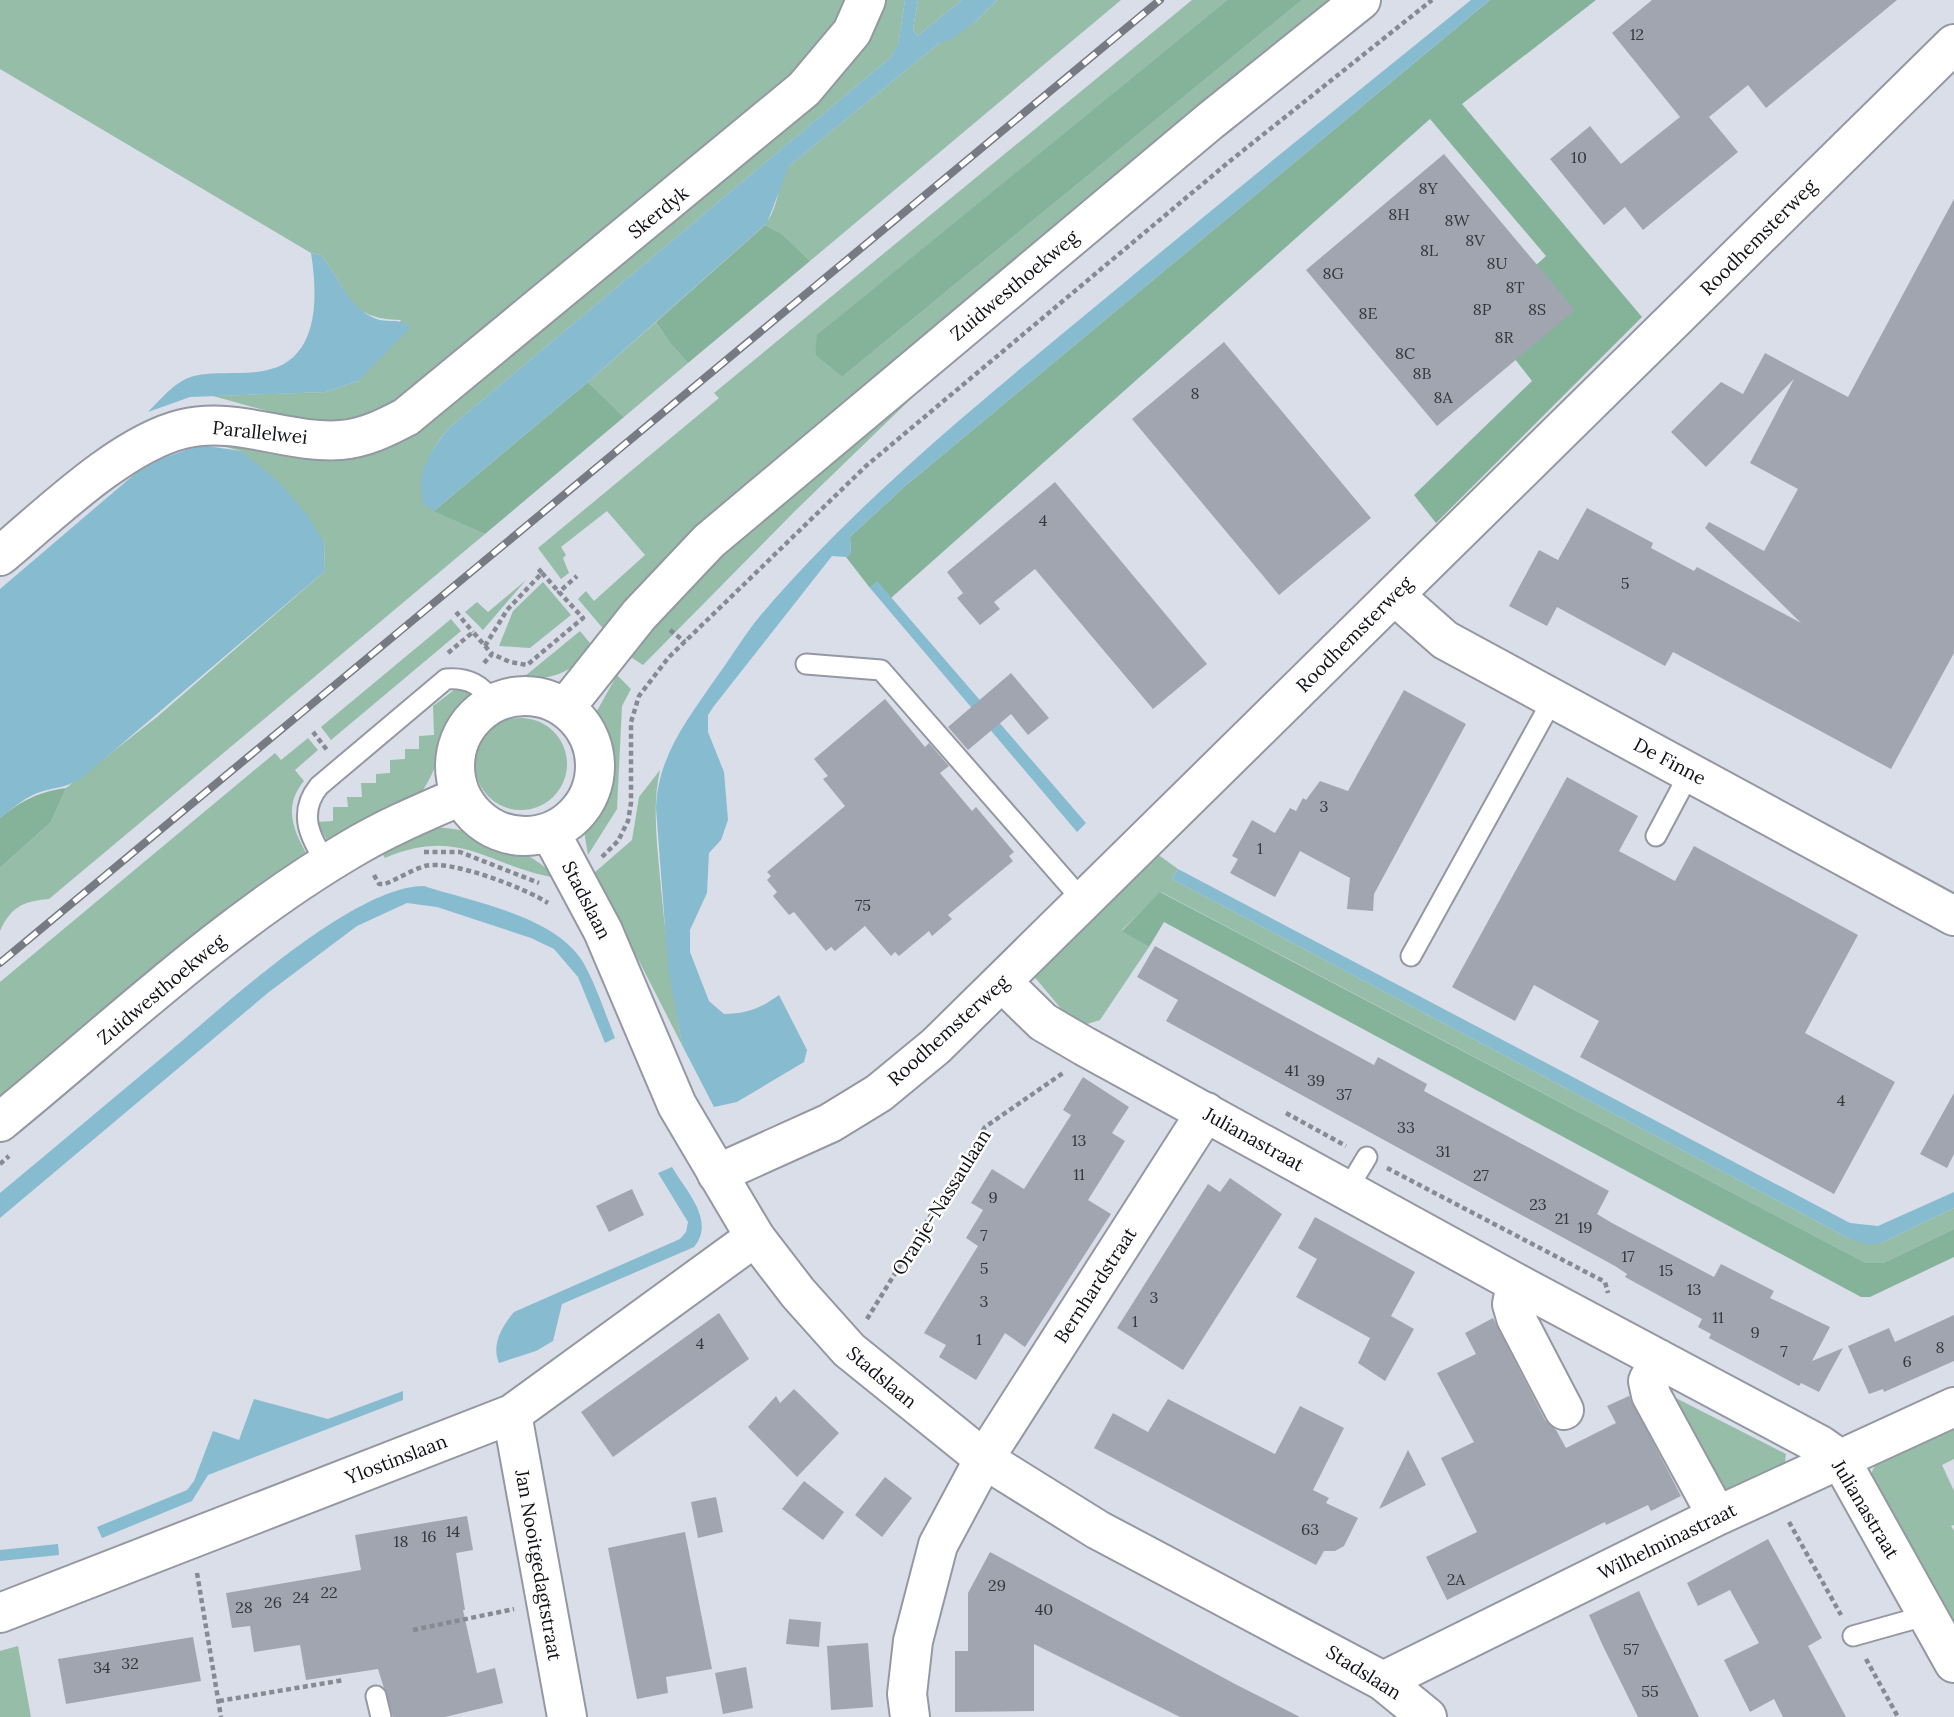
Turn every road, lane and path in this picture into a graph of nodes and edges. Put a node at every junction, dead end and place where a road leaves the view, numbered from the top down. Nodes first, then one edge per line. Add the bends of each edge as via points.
1 (866, 0) edge
2 (1361, 0) edge
3 (1432, 0) edge
4 (1954, 44) edge
5 (426, 403) joint
6 (0, 556) edge
7 (537, 567) dead end
8 (542, 573) junction
9 (577, 576) dead end
10 (559, 592) junction
11 (1394, 595) junction
12 (456, 612) dead end
13 (473, 632) dead end
14 (485, 646) dead end
15 (806, 664) dead end
16 (482, 692) junction
17 (1553, 699) junction
18 (565, 708) junction
19 (313, 732) dead end
20 (323, 745) dead end
21 (1690, 772) junction
22 (461, 796) junction
23 (550, 832) junction
24 (1656, 836) dead end
25 (415, 855) dead end
26 (327, 864) junction
27 (385, 869) dead end
28 (577, 876) junction
29 (1084, 902) junction
30 (552, 906) dead end
31 (1954, 916) edge
32 (1411, 957) dead end
33 (1002, 982) junction
34 (1084, 1046) junction
35 (1206, 1112) junction
36 (0, 1122) edge
37 (1367, 1157) dead end
38 (717, 1174) junction
39 (1347, 1190) junction
40 (755, 1237) junction
41 (1516, 1283) junction
42 (849, 1350) junction
43 (1659, 1359) junction
44 (1954, 1407) edge
45 (1564, 1410) dead end
46 (512, 1414) junction
47 (984, 1459) junction
48 (1840, 1459) junction
49 (1772, 1490) junction
50 (1717, 1516) junction
51 (191, 1538) junction
52 (546, 1602) junction
53 (0, 1613) edge
54 (1928, 1615) junction
55 (413, 1630) dead end
56 (1853, 1636) junction
57 (1954, 1663) edge
58 (344, 1680) dead end
59 (1383, 1681) junction
60 (376, 1696) dead end
61 (219, 1701) junction
62 (221, 1717) edge
63 (381, 1717) edge
64 (567, 1717) edge
65 (910, 1717) edge
66 (1427, 1717) edge
67 (1898, 1717) edge

1 - 5 street, Skerdyk via 852,32 804,89
2 - 18 street, Zuidwesthoekweg via 768,492 674,577
3 - 28 path via 1230,161 866,466 669,657 646,684 631,722 628,821 618,841
4 - 11 street, Roodhemsterweg
5 - 6 street, Parallelwei via 383,429 339,440 227,425 163,435 87,484
7 - 8 path
8 - 10 path
8 - 14 path via 507,610
9 - 10 path
10 - 16 path via 583,618 527,665 492,654
11 - 17 street, De Finne via 1445,640
11 - 29 street, Roodhemsterweg
12 - 13 path
15 - 29 lane via 881,670
16 - 18 street via 530,696
16 - 22 street via 456,750
16 - 26 lane via 446,679 318,786 310,797 306,818
17 - 21 street, De Finne
17 - 32 lane
18 - 23 street via 587,733 594,774 578,813
19 - 20 path
21 - 24 lane
21 - 31 street, De Finne
22 - 23 street via 470,811 498,831 533,836
22 - 26 street, Zuidwesthoekweg
23 - 28 street, Stadslaan
25 - 28 path via 460,852 544,885
26 - 36 street, Zuidwesthoekweg via 207,950
27 - 30 path via 373,874 379,884 424,866 446,864
28 - 38 street, Stadslaan via 677,1105
29 - 33 street, Roodhemsterweg
33 - 34 street, Julianastraat via 1043,1022
33 - 38 street, Roodhemsterweg via 879,1093 831,1123
34 - 35 street, Julianastraat
34 - 42 path, Oranje-Nassaulaan via 1071,1068 985,1127
35 - 39 street, Julianastraat
35 - 47 street, Bernhardstraat
37 - 39 lane
38 - 40 street, Stadslaan
39 - 41 street, Julianastraat
40 - 42 street, Stadslaan
40 - 46 street, Ylostinslaan
41 - 43 street, Julianastraat
41 - 45 street via 1512,1304 1516,1318
42 - 47 street, Stadslaan
43 - 48 street, Julianastraat
43 - 50 street via 1648,1381 1651,1395
44 - 48 street, Wilhelminastraat
46 - 51 street, Ylostinslaan
46 - 52 street, Jan Nooitgedagtstraat
47 - 59 street, Stadslaan via 1098,1530
47 - 65 street, Bernhardstraat via 938,1545 913,1642 907,1694
48 - 49 street, Wilhelminastraat
48 - 54 street, Julianastraat
49 - 50 street, Wilhelminastraat
49 - 56 path
50 - 59 street, Wilhelminastraat
51 - 53 street, Ylostinslaan
51 - 61 path
52 - 55 path
52 - 64 street, Jan Nooitgedagtstraat
54 - 56 lane
54 - 57 street, Julianastraat
56 - 67 path
58 - 61 path
59 - 66 street, Stadslaan
60 - 63 lane
61 - 62 path

